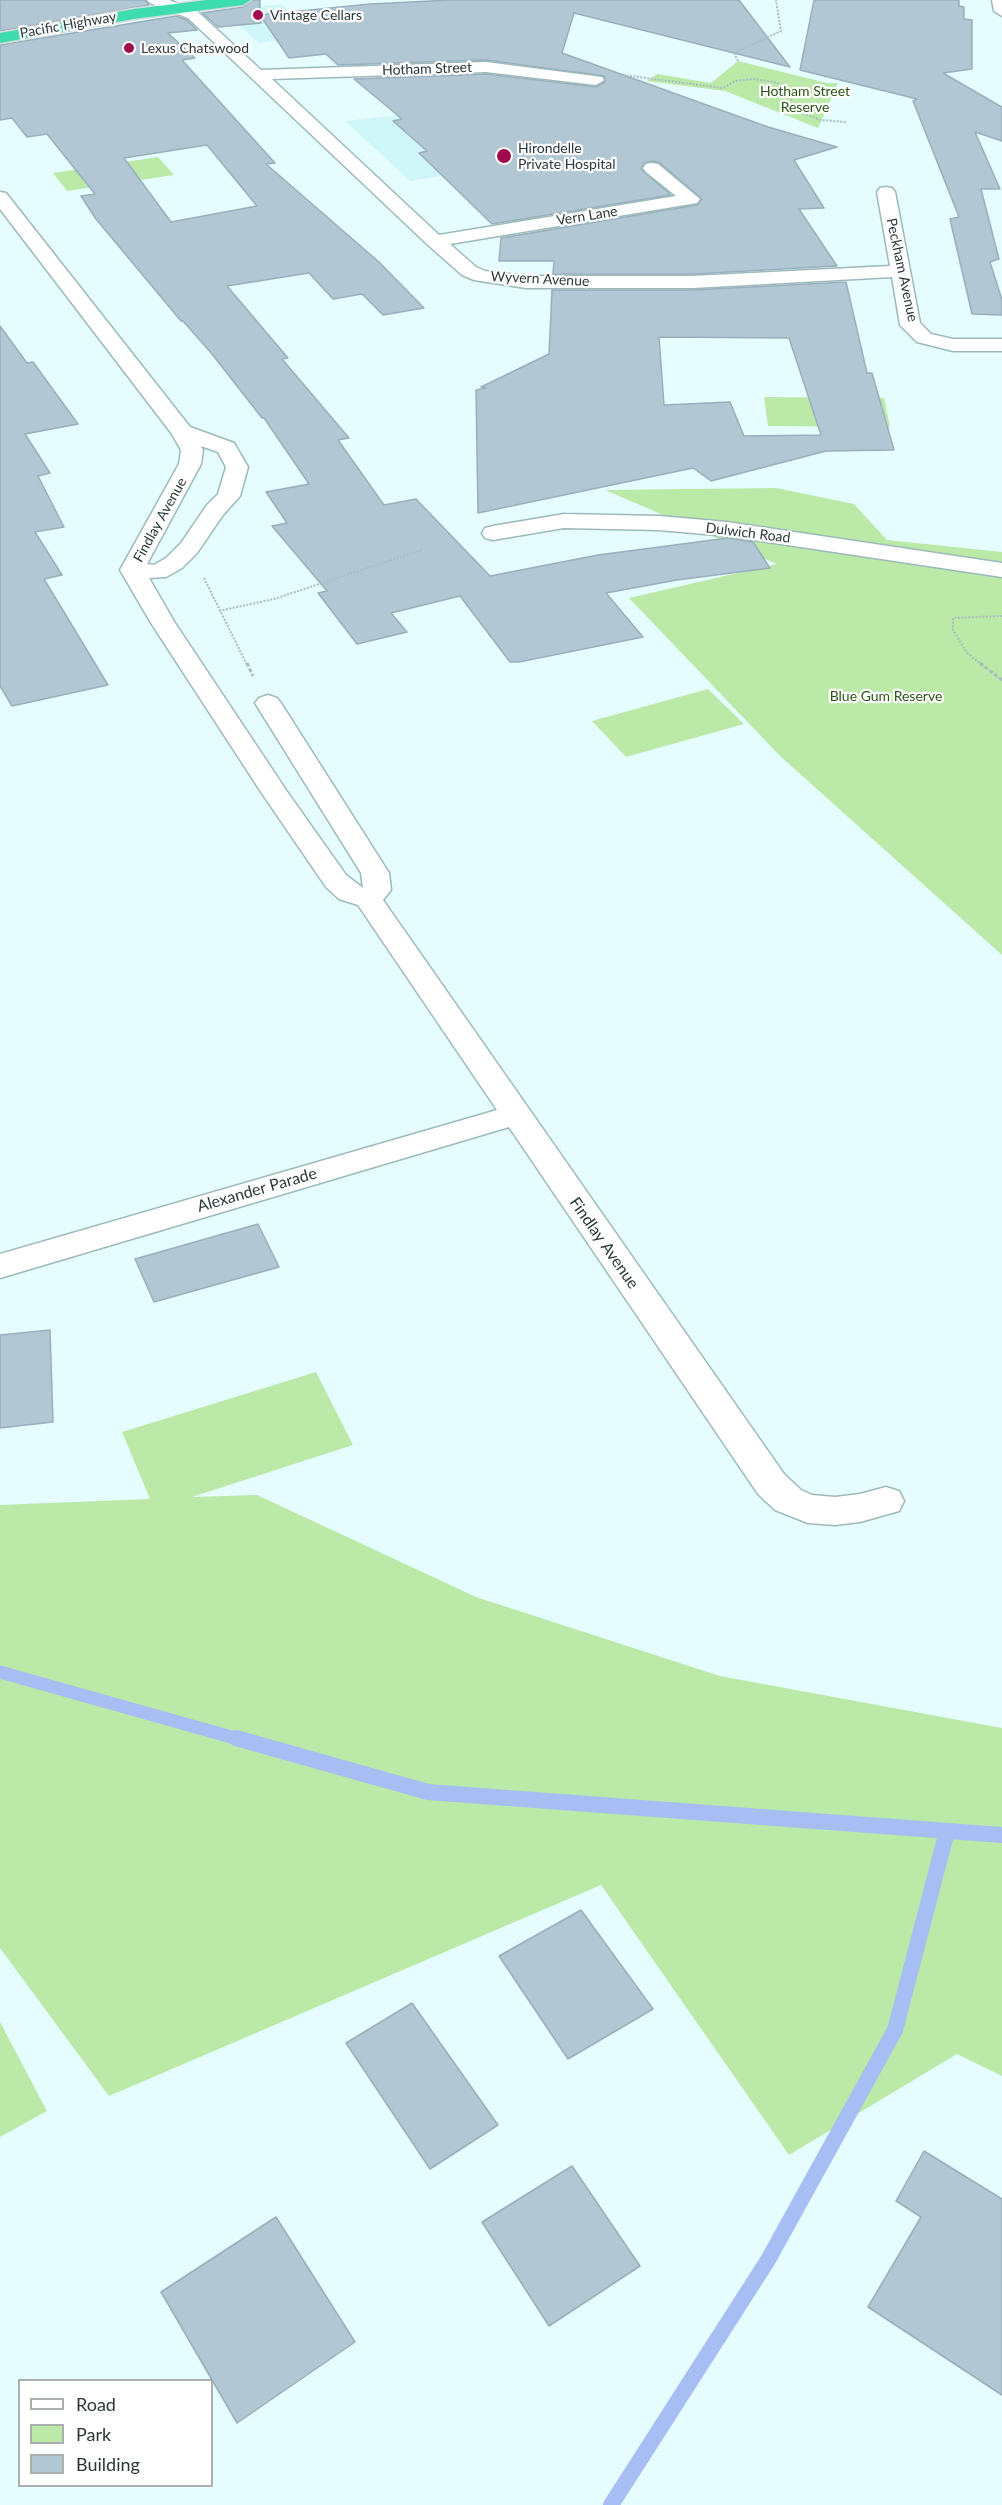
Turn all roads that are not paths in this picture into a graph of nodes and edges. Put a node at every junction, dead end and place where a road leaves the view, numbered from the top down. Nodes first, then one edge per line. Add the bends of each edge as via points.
1 (243, 0) edge
2 (1000, 0) edge
3 (164, 2) edge
4 (1002, 11) edge
5 (0, 27) edge
6 (0, 38) edge
7 (259, 75) junction
8 (596, 80) road end
9 (652, 168) dead end
10 (886, 192) dead end
11 (0, 197) edge
12 (435, 241) junction
13 (899, 271) junction
14 (1002, 345) edge
15 (182, 432) junction
16 (493, 533) dead end
17 (132, 570) junction
18 (1002, 570) edge
19 (268, 703) road end
20 (368, 899) junction
21 (514, 1115) junction
22 (0, 1266) edge
23 (886, 1502) dead end

1 - 3 highway, Pacific Highway
2 - 4 street
3 - 5 highway, Pacific Highway
3 - 6 highway, Pacific Highway
3 - 7 street, Wyvern Avenue via 193,15
7 - 8 street, Hotham Street via 486,67
7 - 12 street, Wyvern Avenue
9 - 12 street, Vern Lane via 691,199
10 - 13 street, Peckham Avenue
11 - 15 street, Findlay Avenue
12 - 13 street, Wyvern Avenue via 469,271 501,280 693,282
13 - 14 street, Peckham Avenue via 910,325 924,338 953,345
15 - 17 street, Findlay Avenue via 192,450 190,465
15 - 17 street via 226,448 237,467 228,496 174,563 158,572
16 - 18 street, Dulwich Road via 564,521 659,523 727,529
17 - 20 street, Findlay Avenue via 254,762 336,881 349,893
19 - 20 street via 375,873 377,890
20 - 21 street, Findlay Avenue
21 - 22 street, Alexander Parade
21 - 23 street, Findlay Avenue via 771,1484 788,1500 808,1509 860,1508

